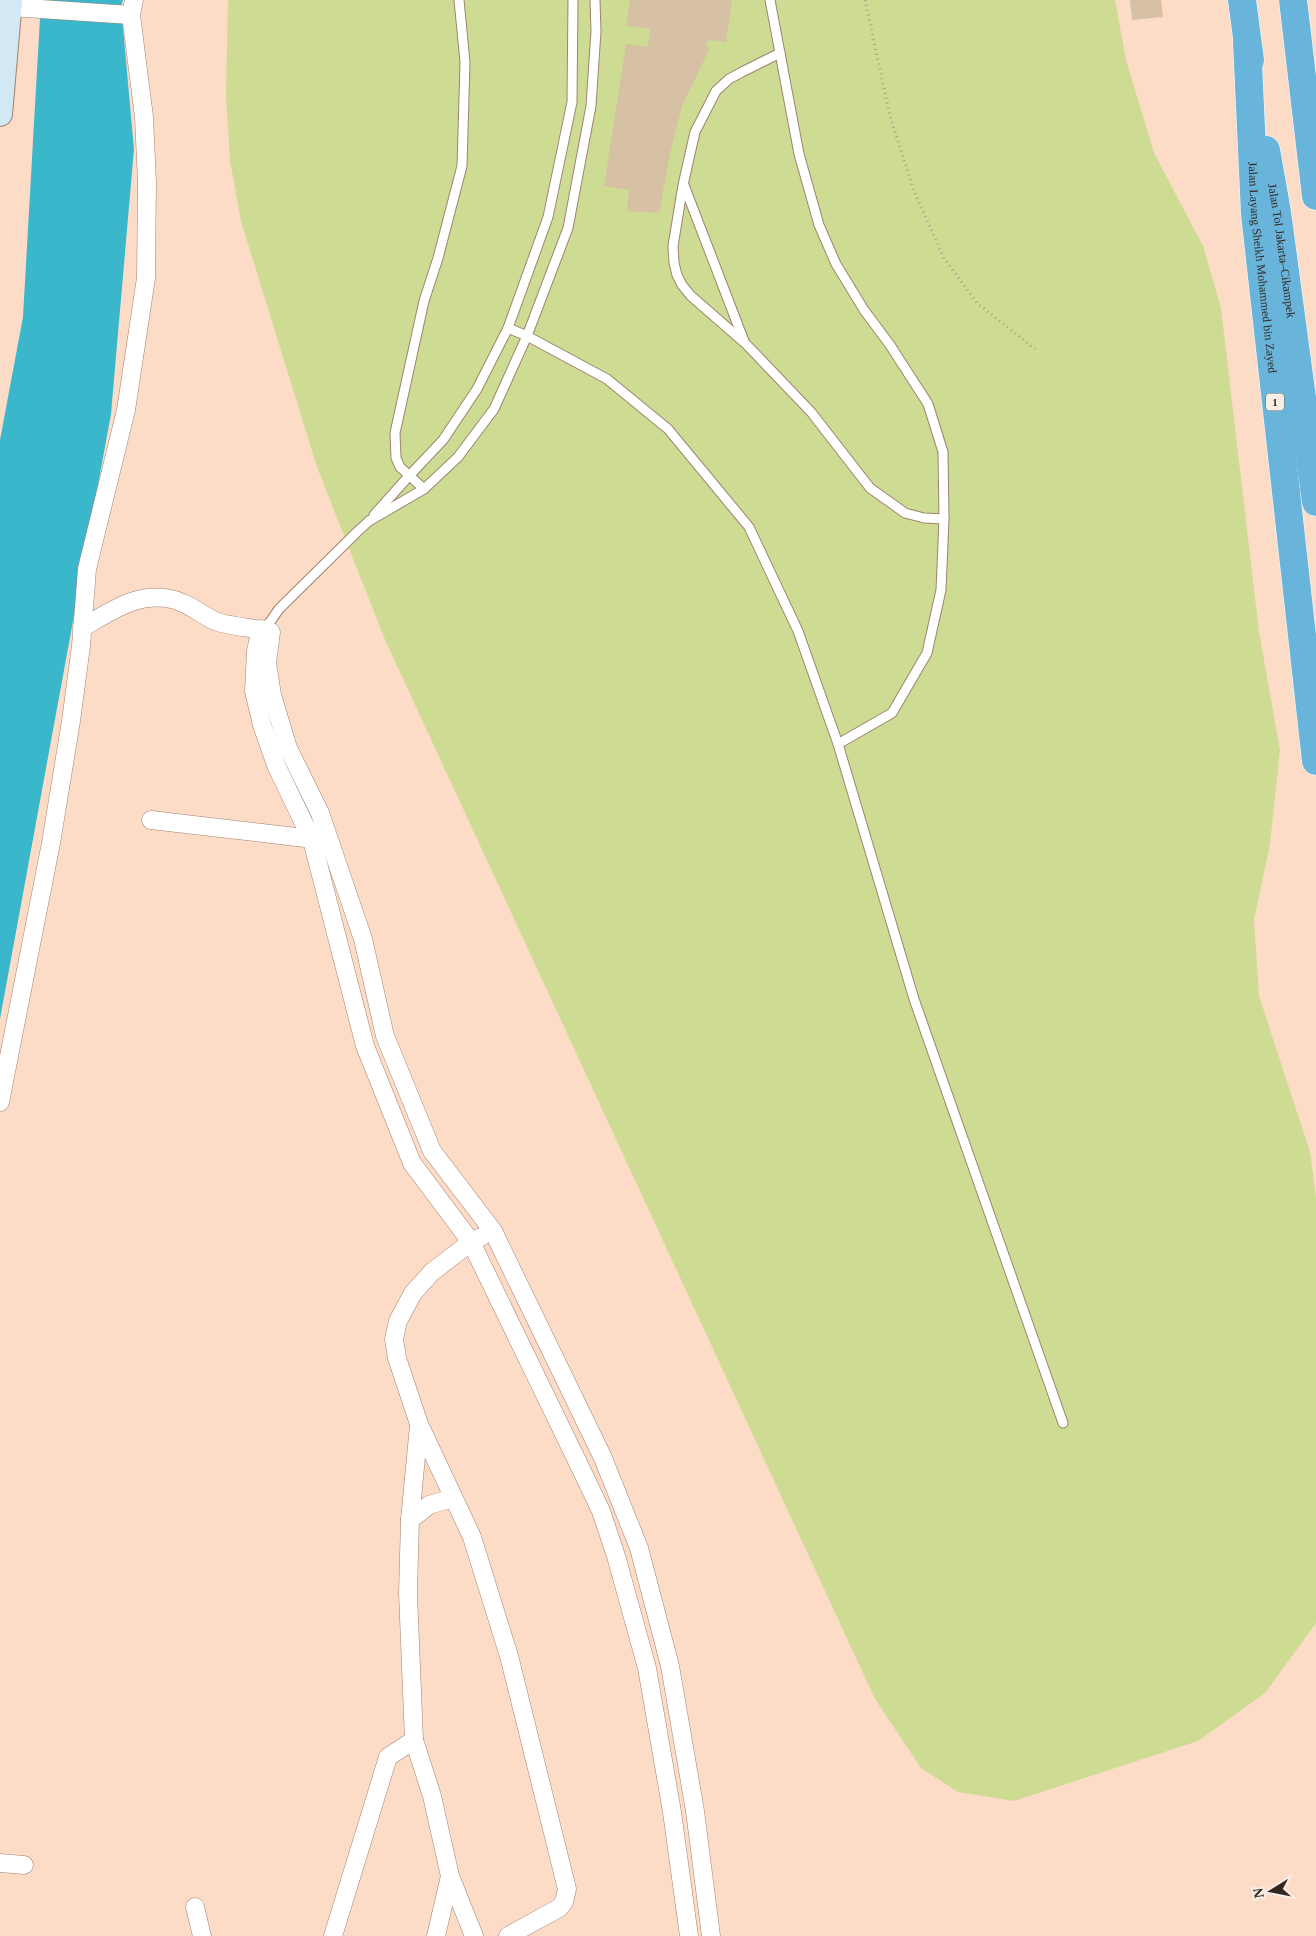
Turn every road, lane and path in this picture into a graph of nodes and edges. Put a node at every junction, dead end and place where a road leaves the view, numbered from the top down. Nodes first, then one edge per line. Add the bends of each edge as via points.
1 (459, 0) edge
2 (573, 0) edge
3 (595, 0) edge
4 (770, 0) edge
5 (865, 0) edge
6 (1242, 0) edge
7 (1293, 0) edge
8 (10, 4) edge
9 (127, 10) edge
10 (1247, 42) junction
11 (780, 53) junction
12 (0, 114) edge
13 (684, 185) junction
14 (1316, 196) edge
15 (508, 328) junction
16 (527, 336) junction
17 (745, 343) junction
18 (1035, 349) dead end
19 (409, 476) junction
20 (424, 489) junction
21 (1316, 502) edge
22 (944, 519) junction
23 (369, 521) junction
24 (82, 628) junction
25 (267, 628) junction
26 (838, 744) junction
27 (1316, 761) edge
28 (151, 820) dead end
29 (321, 840) junction
30 (0, 1102) edge
31 (493, 1231) junction
32 (471, 1242) junction
33 (1063, 1423) dead end
34 (419, 1424) junction
35 (453, 1498) junction
36 (410, 1520) junction
37 (414, 1740) junction
38 (695, 1811) junction
39 (672, 1812) junction
40 (0, 1863) edge
41 (24, 1865) dead end
42 (450, 1876) junction
43 (195, 1906) dead end
44 (202, 1936) edge
45 (332, 1936) edge
46 (436, 1936) edge
47 (474, 1936) edge
48 (508, 1936) edge
49 (689, 1936) edge
50 (711, 1936) edge

1 - 19 lane via 465,62 462,166 424,301 395,433 396,458
2 - 15 lane via 572,102 548,217
3 - 16 lane via 591,106 568,228
4 - 11 lane
5 - 18 path via 890,116 914,191 944,258 977,303
6 - 10 highway, Jalan Tol Jakarta–Cikampek / 1
7 - 14 highway
8 - 9 street via 39,10
8 - 12 main road
9 - 24 street via 144,117 146,278 126,410 86,569
10 - 21 highway, Jalan Tol Jakarta–Cikampek / 1 via 1277,212
10 - 27 highway, Jalan Layang Sheikh Mohammed bin Zayed / 1 via 1254,214
11 - 13 lane via 736,75 716,91 695,132
11 - 22 lane via 799,154 819,225 836,264 864,310 928,404 943,452
13 - 17 lane
13 - 17 lane via 673,246 677,275 691,296
15 - 16 lane
15 - 19 lane via 477,388 448,433
16 - 20 lane via 494,409 458,458
16 - 26 lane via 607,379 668,429 749,527 798,631
17 - 22 lane via 811,412 870,488 905,513
19 - 20 lane
19 - 23 lane
20 - 23 lane
22 - 26 lane via 941,590 927,653 892,713
23 - 25 lane via 278,609
24 - 25 street via 127,602 155,598 171,599 216,622
24 - 30 street via 72,721 51,844
25 - 29 street via 256,652 254,691 262,725 276,765
26 - 33 lane via 914,999
28 - 29 street
29 - 31 street via 363,939 385,1036 432,1151
29 - 32 street via 364,1046 412,1163
31 - 32 street
31 - 38 street via 603,1458 639,1548 670,1666
32 - 34 street via 432,1272 413,1293 398,1320 394,1339 397,1358
32 - 39 street via 604,1520 647,1668
34 - 35 street
34 - 36 street
35 - 36 street via 429,1506
35 - 48 street via 472,1537 508,1656 567,1889 564,1902 558,1908
36 - 37 street via 408,1593
37 - 42 street via 432,1796
37 - 45 street via 388,1757
38 - 39 street
38 - 50 street
39 - 49 street
40 - 41 street
42 - 46 street
42 - 47 street
43 - 44 street

